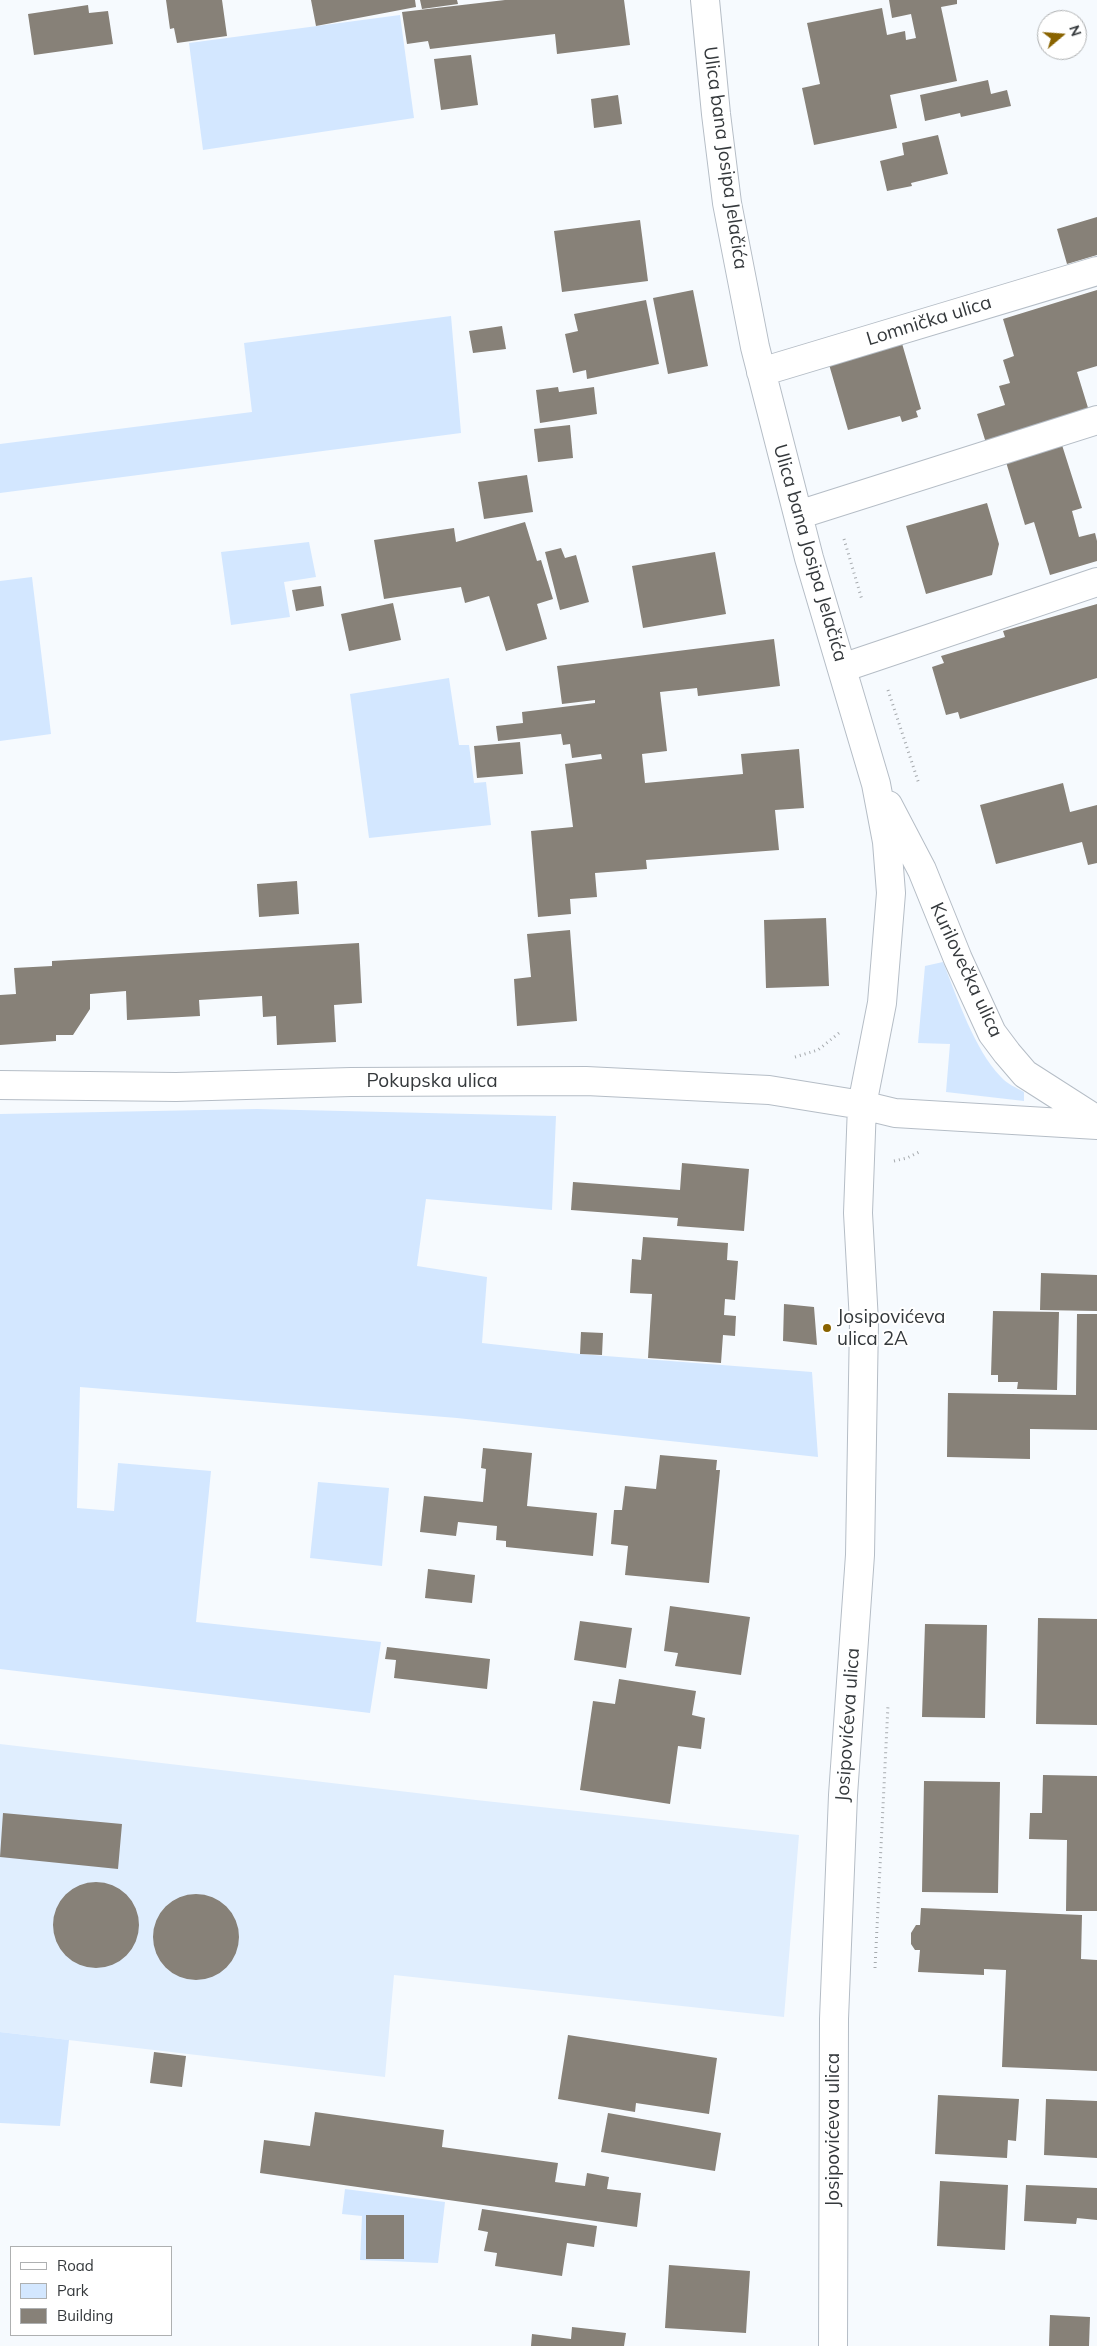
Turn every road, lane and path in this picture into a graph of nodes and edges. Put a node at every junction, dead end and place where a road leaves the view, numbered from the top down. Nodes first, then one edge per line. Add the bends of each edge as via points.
1 (705, 0) edge
2 (1097, 271) edge
3 (761, 372) junction
4 (1097, 420) edge
5 (798, 515) junction
6 (1097, 582) edge
7 (842, 668) junction
8 (876, 784) junction
9 (840, 1032) dead end
10 (794, 1057) dead end
11 (0, 1085) edge
12 (862, 1105) junction
13 (1097, 1120) edge
14 (1097, 1125) edge
15 (833, 2346) edge

1 - 3 street, Ulica bana Josipa Jelačića via 727,203
2 - 3 street, Lomnička ulica
3 - 5 street, Ulica bana Josipa Jelačića
4 - 5 street
5 - 7 street, Ulica bana Josipa Jelačića
6 - 7 street
7 - 8 street, Ulica bana Josipa Jelačića
8 - 12 street, Ulica bana Josipa Jelačića via 887,842 891,893 882,1003
8 - 13 street, Kurilovečka ulica via 922,870 992,1033 1006,1054 1026,1074
9 - 10 path via 818,1050
11 - 12 street, Pokupska ulica via 176,1087 586,1080 769,1090
12 - 14 street via 896,1113
12 - 15 street, Josipovićeva ulica via 858,1212 864,1322 860,1556 843,1795 834,2019

